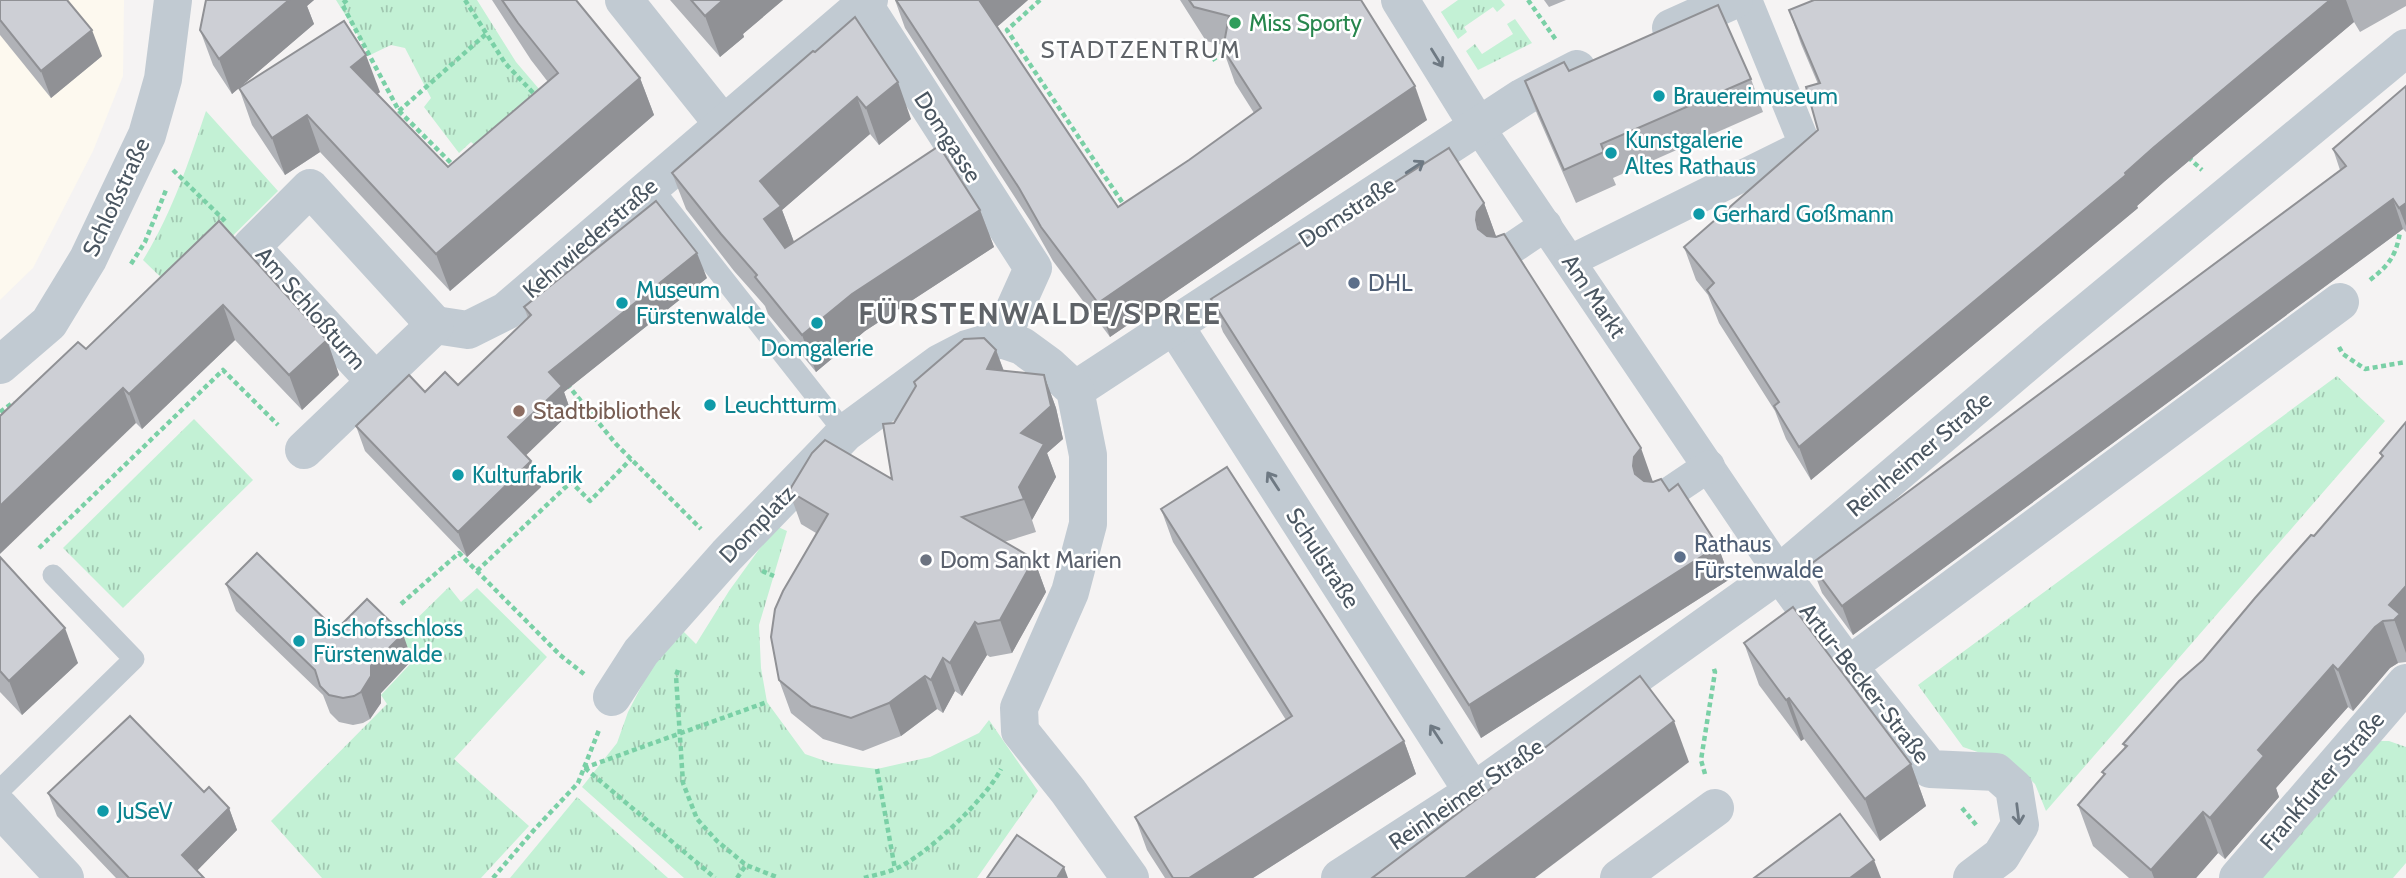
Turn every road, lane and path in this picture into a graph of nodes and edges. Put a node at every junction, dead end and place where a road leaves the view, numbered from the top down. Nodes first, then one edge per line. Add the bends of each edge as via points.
1 (173, 0) edge
2 (346, 0) edge
3 (465, 0) edge
4 (624, 0) edge
5 (1040, 0) edge
6 (1400, 0) edge
7 (1528, 0) edge
8 (1734, 0) edge
9 (1746, 0) edge
10 (867, 3) edge
11 (486, 34) junction
12 (1235, 45) edge
13 (2406, 48) edge
14 (1212, 60) dead end
15 (1577, 69) junction
16 (538, 99) edge
17 (399, 111) junction
18 (723, 124) junction
19 (1478, 126) junction
20 (173, 170) dead end
21 (458, 170) edge
22 (650, 185) junction
23 (1118, 210) edge
24 (2391, 221) edge
25 (1546, 225) junction
26 (251, 247) junction
27 (1506, 252) edge
28 (1570, 261) junction
29 (2340, 302) joint
30 (435, 325) junction
31 (1174, 325) junction
32 (1001, 339) junction
33 (2343, 354) dead end
34 (2406, 362) edge
35 (0, 365) edge
36 (564, 381) edge
37 (376, 382) junction
38 (1075, 390) junction
39 (845, 433) junction
40 (303, 450) joint
41 (631, 459) junction
42 (1709, 466) junction
43 (1663, 497) edge
44 (689, 518) dead end
45 (477, 571) junction
46 (1780, 573) junction
47 (53, 575) joint
48 (401, 604) dead end
49 (1701, 628) junction
50 (560, 655) dead end
51 (681, 664) dead end
52 (1848, 666) junction
53 (2406, 683) edge
54 (612, 697) joint
55 (766, 702) dead end
56 (1020, 731) junction
57 (680, 734) junction
58 (584, 768) junction
59 (877, 769) dead end
60 (1930, 769) junction
61 (0, 790) edge
62 (1473, 792) junction
63 (0, 808) edge
64 (1715, 808) joint
65 (746, 865) junction
66 (1987, 867) edge
67 (895, 869) junction
68 (65, 878) edge
69 (493, 878) edge
70 (715, 878) edge
71 (737, 878) edge
72 (779, 878) edge
73 (864, 878) edge
74 (1130, 878) edge
75 (1340, 878) edge
76 (1619, 878) edge
77 (2238, 878) edge

1 - 35 street, Schloßstraße via 163,79 147,135 88,259 49,323
2 - 17 path via 342,4
3 - 11 path
4 - 18 street
5 - 23 path via 1007,30 1124,205
6 -> 19 street
7 - 15 path
8 - 15 street, Domstraße
9 - 28 street via 1814,141
10 - 18 street, Kehrwiederstraße
10 - 32 street, Domgasse via 1033,268
11 - 16 path
11 - 17 path
12 - 14 path
13 - 46 street, Reinheimer Straße
15 - 19 street, Domstraße
17 - 21 path
18 - 22 street, Kehrwiederstraße
19 - 25 street, Am Markt
31 -> 19 street, Domstraße
20 - 26 path
22 - 30 street, Kehrwiederstraße via 506,311 468,330
22 - 39 lane
24 - 29 path via 2399,232 2397,249 2385,268
25 - 27 street
25 - 28 street, Am Markt
26 - 30 street, Am Schloßturm via 310,188
26 - 37 street, Am Schloßturm
28 - 42 street, Am Markt
29 - 52 street
30 - 37 street
31 - 38 street, Domstraße
62 -> 31 street, Schulstraße
32 - 38 street via 1022,346
32 - 39 street, Domplatz via 940,363
33 - 34 path via 2365,369
36 - 41 path
37 - 40 street
38 - 56 street via 1088,455 1088,524 1070,592 1019,708
39 - 54 street, Domplatz via 640,652
40 - 47 path via 223,370 33,555
41 - 44 path
41 - 45 path via 590,501 571,482
42 - 43 street
42 - 46 street, Am Markt
45 - 48 path via 459,554
45 - 50 path
46 - 49 street, Reinheimer Straße
46 - 52 street, Artur-Becker-Straße
47 - 61 lane via 134,659
49 - 62 street, Reinheimer Straße
49 - 64 path via 1715,672 1701,760
51 - 57 path via 676,676
52 - 60 street, Artur-Becker-Straße
53 - 77 street, Frankfurter Straße
54 - 58 path
55 - 57 path
56 - 67 path via 998,774 960,819 928,849
56 - 74 street
57 - 58 path
57 - 65 path via 683,783 697,819
58 - 69 path via 578,783
58 - 70 path
59 - 67 path
60 - 66 path
60 -> 66 street, Artur-Becker-Straße via 1996,772 2014,788 2020,825
62 - 75 street, Reinheimer Straße
63 - 68 street
64 - 76 street
65 - 71 path
65 - 72 path
67 - 73 path

